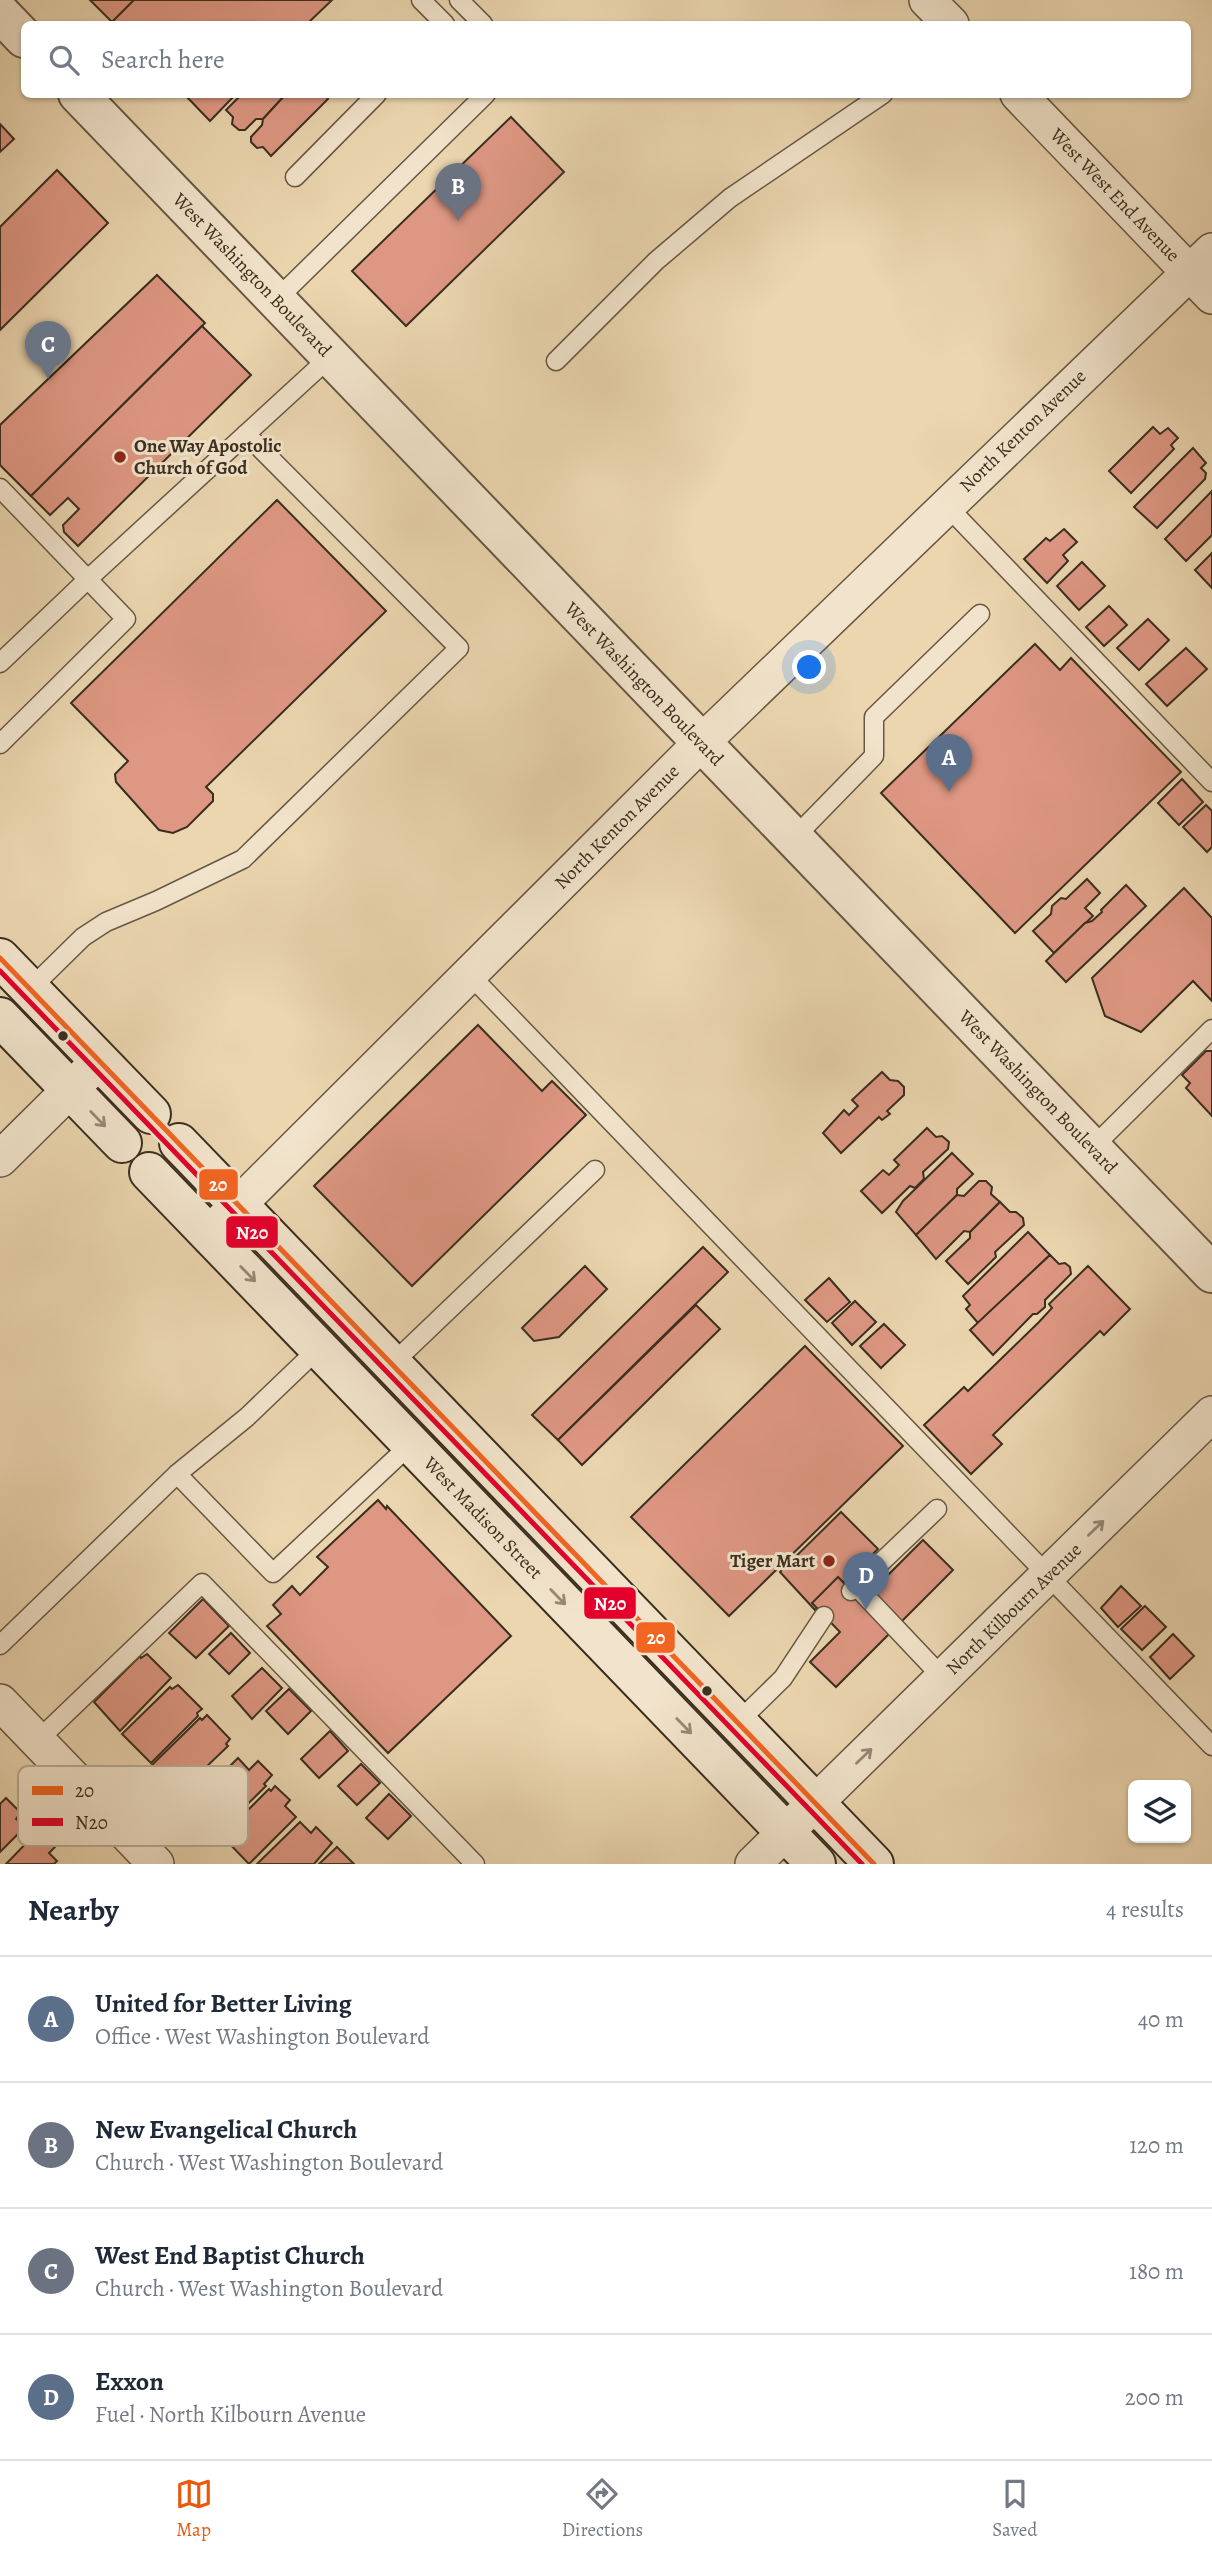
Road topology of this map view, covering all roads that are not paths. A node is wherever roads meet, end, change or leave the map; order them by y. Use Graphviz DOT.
graph roads {
  1 [pos="421,0"];
  2 [pos="459,0"];
  3 [pos="927,0"];
  4 [pos="0,13"];
  5 [pos="442,21"];
  6 [pos="480,21"];
  7 [pos="948,21"];
  8 [pos="21,35"];
  9 [pos="82,98"];
  10 [pos="373,98"];
  11 [pos="482,98"];
  12 [pos="877,98"];
  13 [pos="1022,98"];
  14 [pos="295,177"];
  15 [pos="1205,273"];
  16 [pos="276,300"];
  17 [pos="330,357"];
  18 [pos="556,361"];
  19 [pos="246,434"];
  20 [pos="0,488"];
  21 [pos="946,505"];
  22 [pos="88,579"];
  23 [pos="980,614"];
  24 [pos="0,663"];
  25 [pos="701,743"];
  26 [pos="0,744"];
  27 [pos="1212,782"];
  28 [pos="793,839"];
  29 [pos="0,958"];
  30 [pos="469,974"];
  31 [pos="30,989"];
  32 [pos="0,1017"];
  33 [pos="1212,1029"];
  34 [pos="99,1061"];
  35 [pos="70,1090"];
  36 [pos="151,1114"];
  37 [pos="121,1143"];
  38 [pos="179,1143"];
  39 [pos="1092,1148"];
  40 [pos="0,1159"];
  41 [pos="595,1170"];
  42 [pos="149,1172"];
  43 [pos="238,1205"];
  44 [pos="209,1234"];
  45 [pos="1212,1273"];
  46 [pos="319,1348"];
  47 [pos="392,1364"];
  48 [pos="1212,1414"];
  49 [pos="411,1444"];
  50 [pos="177,1474"];
  51 [pos="937,1509"];
  52 [pos="1048,1575"];
  53 [pos="824,1616"];
  54 [pos="0,1645"];
  55 [pos="943,1678"];
  56 [pos="0,1702"];
  57 [pos="737,1723"];
  58 [pos="37,1741"];
  59 [pos="1212,1746"];
  60 [pos="61,1766"];
  61 [pos="815,1803"];
  62 [pos="785,1833"];
  63 [pos="139,1846"];
  64 [pos="156,1864"];
  65 [pos="475,1864"];
  66 [pos="754,1864"];
  67 [pos="816,1864"];
  68 [pos="874,1864"];
  1 -- 5 [label="lane"];
  2 -- 6 [label="lane"];
  3 -- 7 [label="street"];
  4 -- 8 [label="main road"];
  9 -- 16 [label="main road, West Washington Boulevard"];
  10 -- 14 [label="lane"];
  11 -- 16 [label="lane"];
  12 -- 18 [label="lane"];
  13 -- 15 [label="street, West West End Avenue"];
  15 -- 21 [label="street, North Kenton Avenue"];
  16 -- 17 [label="main road, West Washington Boulevard"];
  17 -- 19 [label="lane"];
  17 -- 25 [label="main road, West Washington Boulevard"];
  19 -- 22 [label="lane"];
  19 -- 31 [label="lane"];
  20 -- 22 [label="lane"];
  21 -- 25 [label="street, North Kenton Avenue"];
  21 -- 27 [label="lane"];
  22 -- 24 [label="lane"];
  22 -- 26 [label="lane"];
  23 -- 28 [label="lane"];
  25 -- 28 [label="main road, West Washington Boulevard"];
  25 -- 30 [label="street, North Kenton Avenue"];
  28 -- 39 [label="main road, West Washington Boulevard"];
  29 -- 31 [label="main road"];
  30 -- 43 [label="street, North Kenton Avenue"];
  30 -- 52 [label="lane"];
  31 -- 34 [label="main road"];
  32 -- 35 [label="main road"];
  33 -- 39 [label="lane"];
  34 -- 35 [label="street"];
  34 -- 36 [label="main road"];
  35 -- 37 [label="main road, one-way"];
  35 -- 40 [label="street"];
  38 -- 43 [label="main road"];
  39 -- 45 [label="main road, West Washington Boulevard"];
  41 -- 47 [label="lane"];
  42 -- 44 [label="main road, West Madison Street"];
  43 -- 44 [label="street, North Kenton Avenue"];
  43 -- 47 [label="main road"];
  44 -- 46 [label="main road, West Madison Street, one-way"];
  46 -- 49 [label="main road, West Madison Street"];
  46 -- 50 [label="lane"];
  47 -- 57 [label="main road"];
  52 -- 48 [label="street, North Kilbourn Avenue, one-way"];
  49 -- 50 [label="lane"];
  49 -- 62 [label="main road, West Madison Street, one-way"];
  50 -- 54 [label="lane"];
  51 -- 55 [label="lane"];
  52 -- 55 [label="street, North Kilbourn Avenue"];
  52 -- 59 [label="lane"];
  53 -- 57 [label="lane"];
  61 -- 55 [label="street, North Kilbourn Avenue, one-way"];
  56 -- 58 [label="street"];
  57 -- 61 [label="main road"];
  58 -- 60 [label="street"];
  58 -- 65 [label="lane"];
  61 -- 62 [label="street, North Kilbourn Avenue"];
  61 -- 68 [label="main road"];
  62 -- 66 [label="street, North Kilbourn Avenue"];
  62 -- 67 [label="main road, West Madison Street"];
  63 -- 64 [label="street"];
}
